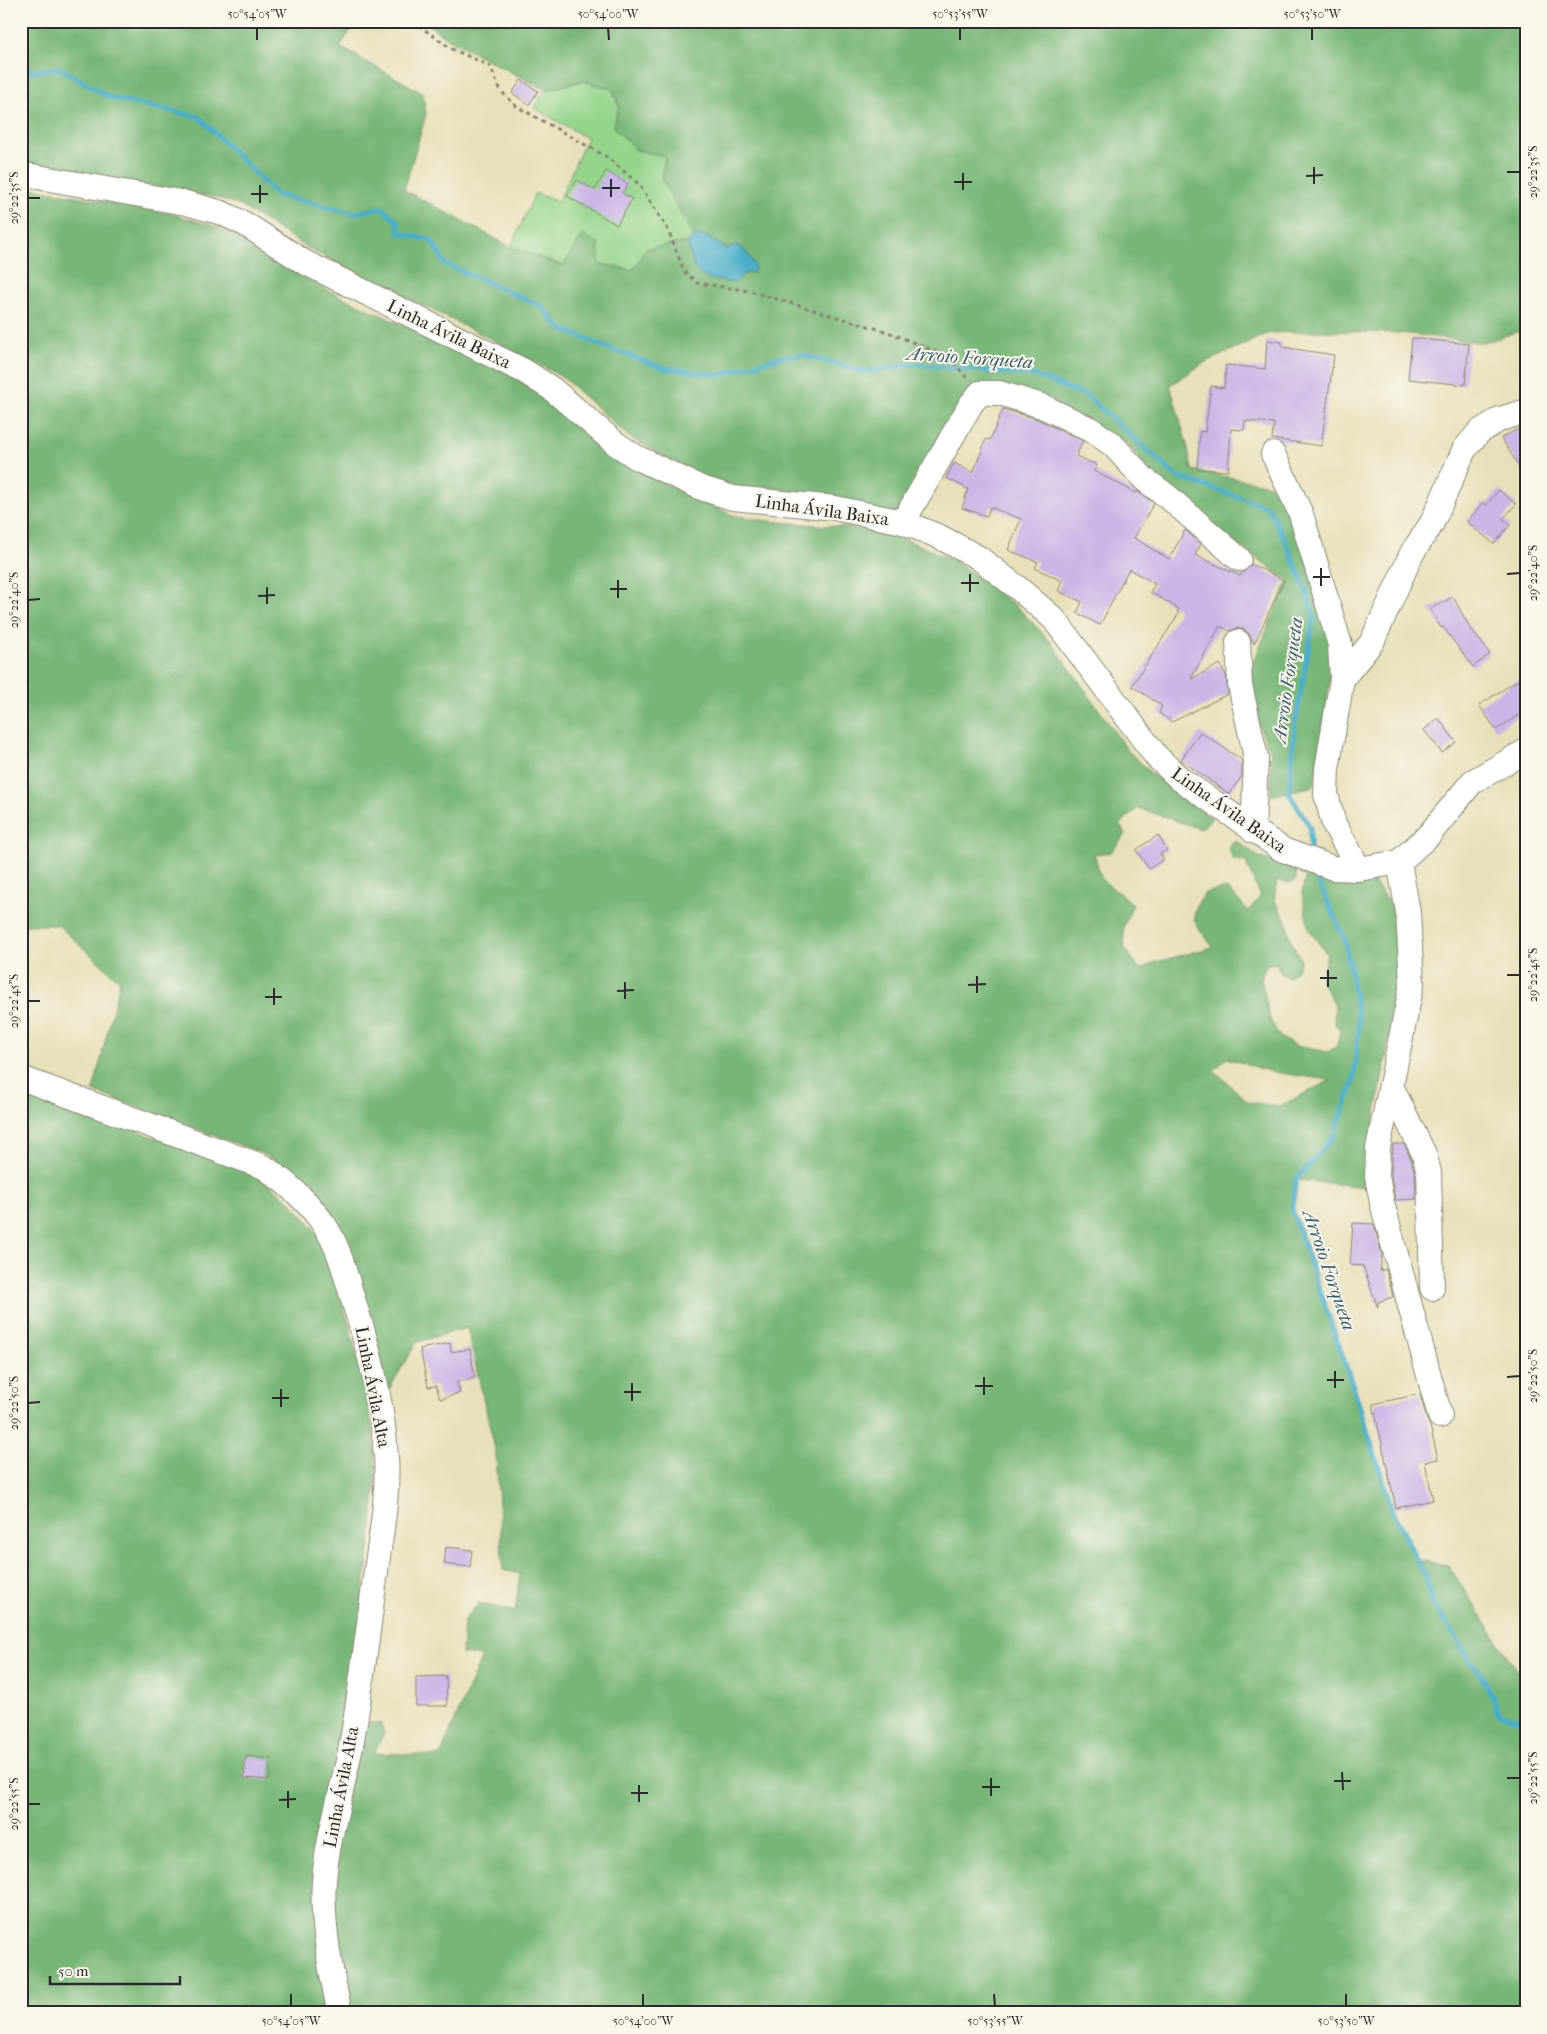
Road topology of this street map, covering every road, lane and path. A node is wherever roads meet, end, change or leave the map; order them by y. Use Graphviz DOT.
graph roads {
  1 [pos="412,21"];
  2 [pos="21,174"];
  3 [pos="968,379"];
  4 [pos="1524,412"];
  5 [pos="1273,454"];
  6 [pos="903,522"];
  7 [pos="1239,559"];
  8 [pos="1238,642"];
  9 [pos="1342,679"];
  10 [pos="1526,751"];
  11 [pos="1253,831"];
  12 [pos="1399,862"];
  13 [pos="1359,870"];
  14 [pos="21,1078"];
  15 [pos="1391,1086"];
  16 [pos="1432,1288"];
  17 [pos="1440,1416"];
  18 [pos="340,2013"];
  1 -- 3 [label="path"];
  2 -- 6 [label="street, Linha Ávila Baixa"];
  4 -- 9 [label="street"];
  5 -- 9 [label="street"];
  6 -- 7 [label="street"];
  6 -- 11 [label="street, Linha Ávila Baixa"];
  8 -- 11 [label="street"];
  9 -- 13 [label="street"];
  10 -- 12 [label="street"];
  11 -- 13 [label="street, Linha Ávila Baixa"];
  12 -- 13 [label="street, Linha Ávila Baixa"];
  12 -- 15 [label="street"];
  14 -- 18 [label="street, Linha Ávila Alta"];
  15 -- 16 [label="street"];
  15 -- 17 [label="street"];
}
